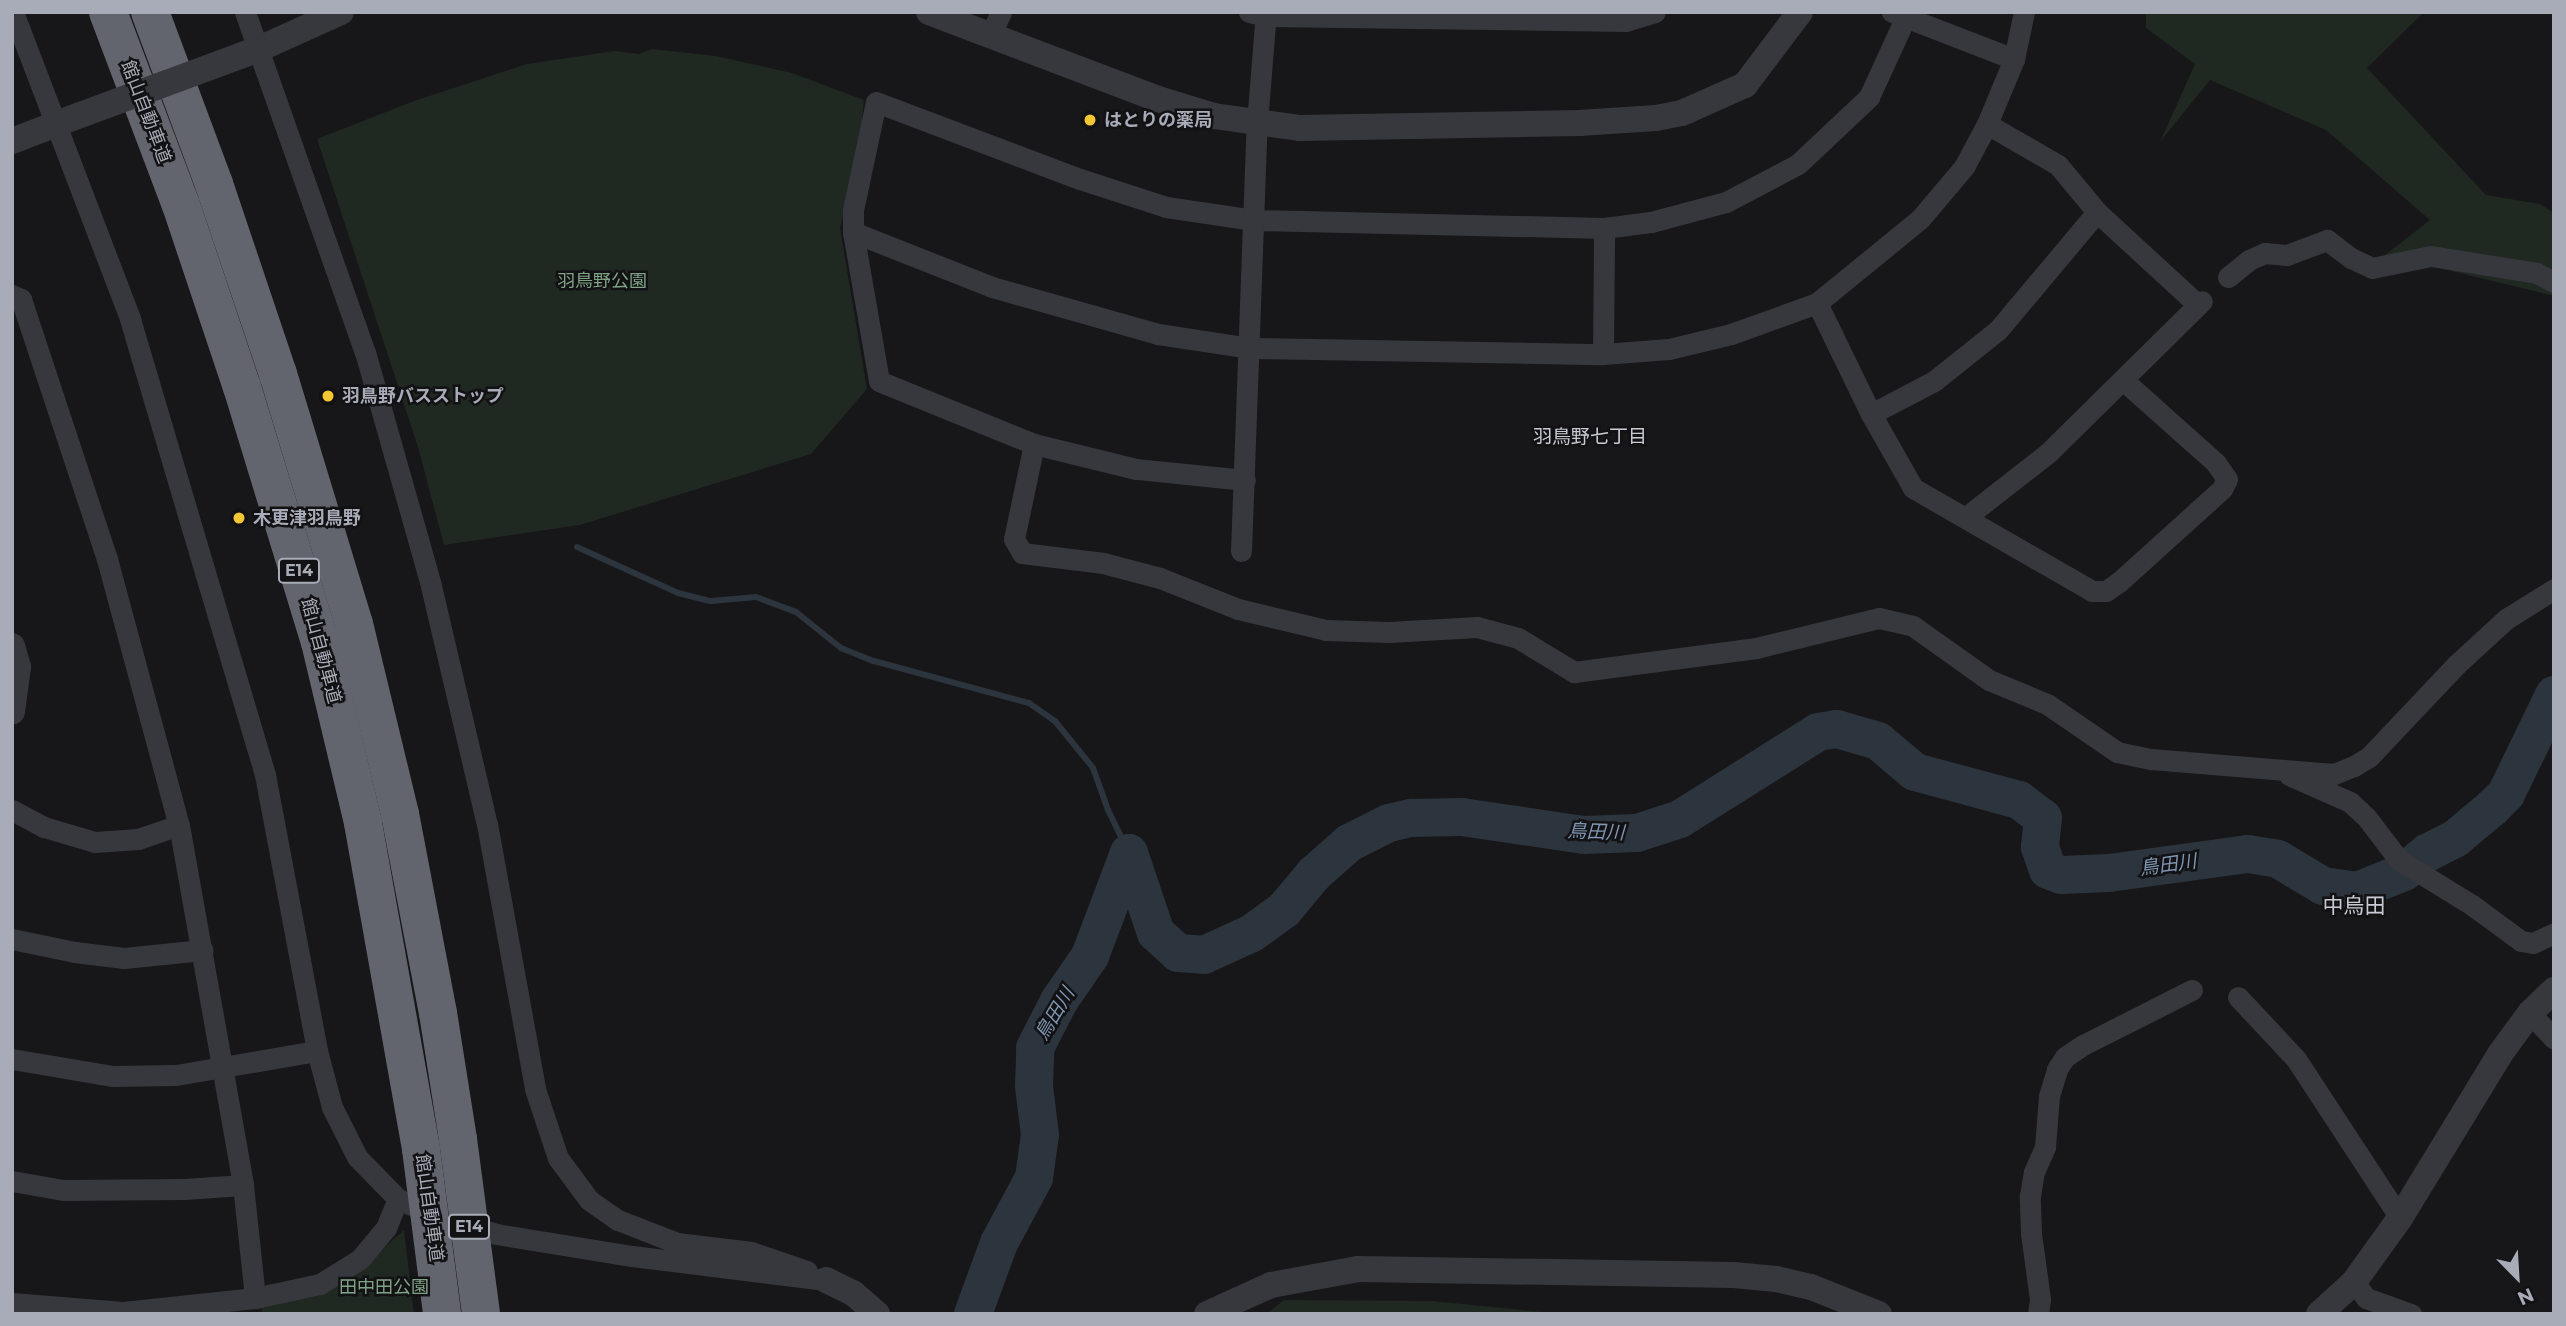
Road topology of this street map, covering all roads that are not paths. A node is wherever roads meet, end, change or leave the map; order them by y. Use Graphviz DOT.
graph roads {
  1 [pos="13,12"];
  2 [pos="108,12"];
  3 [pos="150,12"];
  4 [pos="245,12"];
  5 [pos="341,12"];
  6 [pos="929,12"];
  7 [pos="1655,12"];
  8 [pos="1800,12"];
  9 [pos="2024,12"];
  10 [pos="1260,14"];
  11 [pos="1902,14"];
  12 [pos="1386,15"];
  13 [pos="996,24"];
  14 [pos="259,49"];
  15 [pos="2014,59"];
  16 [pos="1257,123"];
  17 [pos="56,124"];
  18 [pos="1987,124"];
  19 [pos="12,141"];
  20 [pos="2097,212"];
  21 [pos="1255,220"];
  22 [pos="1604,228"];
  23 [pos="853,232"];
  24 [pos="2228,278"];
  25 [pos="2554,282"];
  26 [pos="12,295"];
  27 [pos="1817,303"];
  28 [pos="1251,348"];
  29 [pos="1603,354"];
  30 [pos="2124,381"];
  31 [pos="1871,414"];
  32 [pos="1034,444"];
  33 [pos="1245,480"];
  34 [pos="1966,517"];
  35 [pos="1241,551"];
  36 [pos="2554,589"];
  37 [pos="12,646"];
  38 [pos="12,712"];
  39 [pos="2271,767"];
  40 [pos="12,810"];
  41 [pos="179,825"];
  42 [pos="2554,933"];
  43 [pos="12,939"];
  44 [pos="203,950"];
  45 [pos="2192,990"];
  46 [pos="2554,990"];
  47 [pos="2238,997"];
  48 [pos="2530,1013"];
  49 [pos="2554,1039"];
  50 [pos="317,1051"];
  51 [pos="12,1059"];
  52 [pos="223,1068"];
  53 [pos="12,1181"];
  54 [pos="243,1185"];
  55 [pos="398,1199"];
  56 [pos="2400,1218"];
  57 [pos="826,1280"];
  58 [pos="2354,1282"];
  59 [pos="255,1298"];
  60 [pos="12,1303"];
  61 [pos="442,1314"];
  62 [pos="481,1314"];
  63 [pos="877,1314"];
  64 [pos="1207,1314"];
  65 [pos="1879,1314"];
  66 [pos="2038,1314"];
  67 [pos="2319,1314"];
  68 [pos="2411,1314"];
  1 -- 17 [label="street"];
  2 -- 61 [label="highway, 館山自動車道 / E14, bridge"];
  3 -- 62 [label="highway, 館山自動車道 / E14, bridge"];
  4 -- 14 [label="street"];
  5 -- 14 [label="street"];
  6 -- 13 [label="street"];
  7 -- 12 [label="street"];
  8 -- 16 [label="street"];
  9 -- 15 [label="street"];
  10 -- 12 [label="street"];
  10 -- 16 [label="street"];
  11 -- 15 [label="street"];
  11 -- 22 [label="street"];
  13 -- 16 [label="street"];
  14 -- 17 [label="street, bridge"];
  14 -- 57 [label="street"];
  15 -- 18 [label="street"];
  16 -- 21 [label="street"];
  17 -- 19 [label="street"];
  17 -- 50 [label="street"];
  18 -- 20 [label="street"];
  18 -- 27 [label="street"];
  20 -- 30 [label="street"];
  20 -- 31 [label="street"];
  21 -- 22 [label="street"];
  21 -- 23 [label="street"];
  21 -- 28 [label="street"];
  22 -- 29 [label="street"];
  23 -- 28 [label="street"];
  23 -- 32 [label="street"];
  24 -- 25 [label="street"];
  26 -- 41 [label="street"];
  27 -- 29 [label="street"];
  27 -- 31 [label="street"];
  28 -- 29 [label="street"];
  28 -- 33 [label="street"];
  30 -- 34 [label="street"];
  30 -- 34 [label="street"];
  31 -- 34 [label="street"];
  32 -- 33 [label="street"];
  32 -- 39 [label="street"];
  33 -- 35 [label="street"];
  36 -- 39 [label="street"];
  37 -- 38 [label="street"];
  39 -- 42 [label="street"];
  40 -- 41 [label="street"];
  41 -- 44 [label="street"];
  43 -- 44 [label="street"];
  44 -- 52 [label="street"];
  45 -- 66 [label="street"];
  46 -- 48 [label="street"];
  47 -- 56 [label="street"];
  48 -- 49 [label="street"];
  48 -- 56 [label="street"];
  50 -- 52 [label="street"];
  50 -- 55 [label="street"];
  51 -- 52 [label="street"];
  52 -- 54 [label="street"];
  53 -- 54 [label="street"];
  54 -- 59 [label="street"];
  55 -- 57 [label="street"];
  55 -- 59 [label="street"];
  56 -- 58 [label="street"];
  57 -- 63 [label="street"];
  58 -- 67 [label="street"];
  58 -- 68 [label="street"];
  59 -- 60 [label="street"];
  64 -- 65 [label="street"];
}
